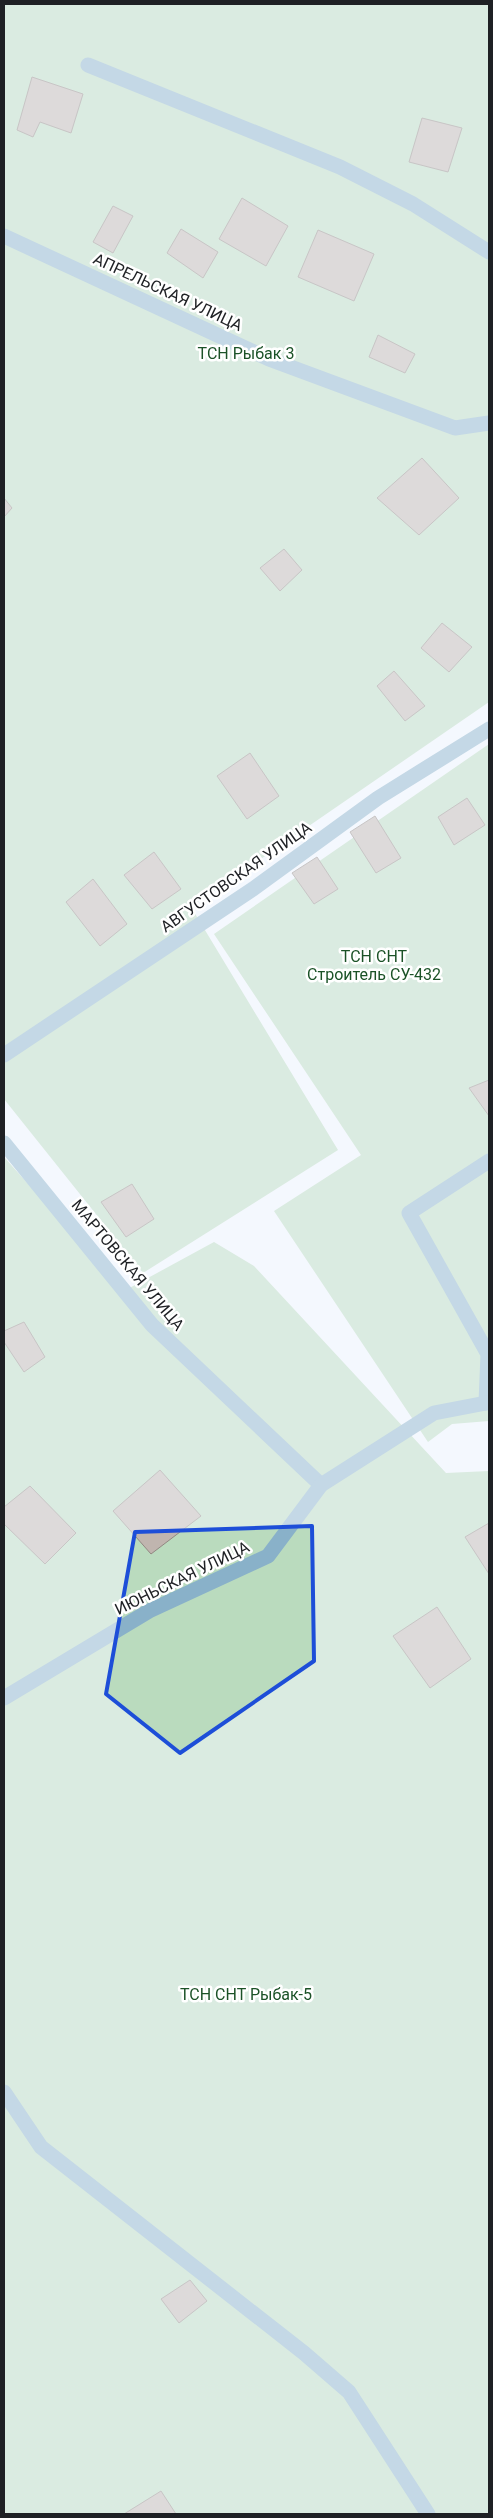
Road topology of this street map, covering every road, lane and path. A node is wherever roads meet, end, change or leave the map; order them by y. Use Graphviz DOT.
graph roads {
  1 [pos="88,65"];
  2 [pos="4,236"];
  3 [pos="489,252"];
  4 [pos="489,423"];
  5 [pos="489,729"];
  6 [pos="4,1055"];
  7 [pos="4,1142"];
  8 [pos="489,1161"];
  9 [pos="488,1405"];
  10 [pos="321,1484"];
  11 [pos="4,1698"];
  12 [pos="4,2092"];
  13 [pos="428,2514"];
  1 -- 3 [label="lane"];
  2 -- 4 [label="lane, АПРЕЛЬСКАЯ УЛИЦА"];
  5 -- 6 [label="lane, АВГУСТОВСКАЯ УЛИЦА"];
  7 -- 10 [label="lane, МАРТОВСКАЯ УЛИЦА"];
  8 -- 9 [label="lane"];
  9 -- 10 [label="lane, ИЮНЬСКАЯ УЛИЦА"];
  10 -- 11 [label="lane, ИЮНЬСКАЯ УЛИЦА"];
  12 -- 13 [label="lane"];
}
